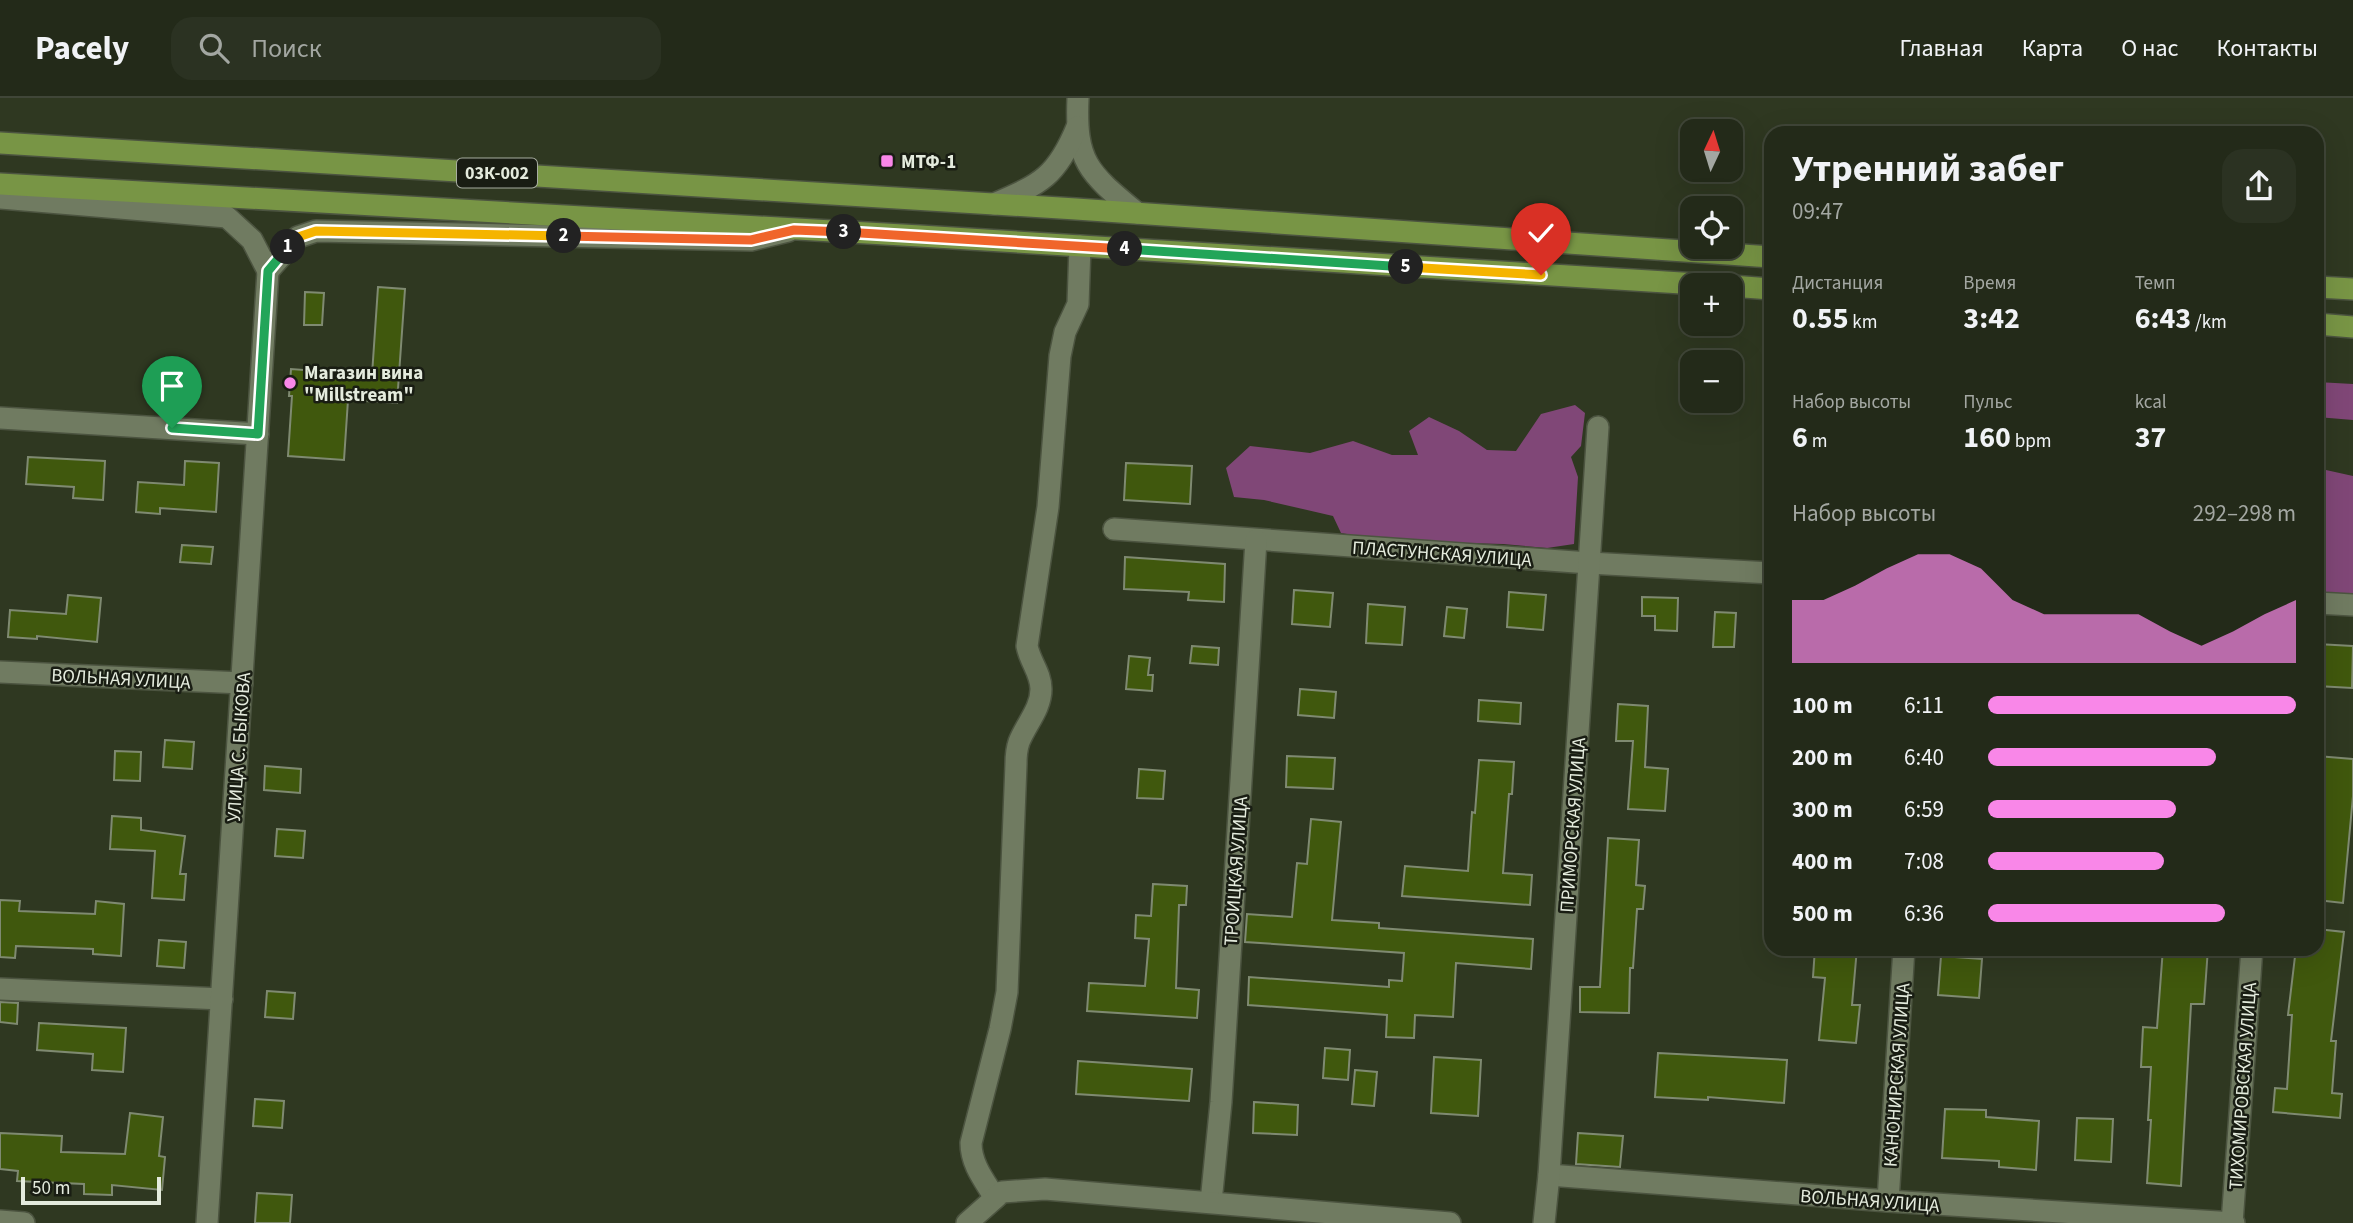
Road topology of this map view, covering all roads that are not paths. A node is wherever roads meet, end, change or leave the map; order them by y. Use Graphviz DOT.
graph roads {
  1 [pos="1078,98"];
  2 [pos="1077,127"];
  3 [pos="0,143"];
  4 [pos="0,184"];
  5 [pos="0,198"];
  6 [pos="994,204"];
  7 [pos="1137,213"];
  8 [pos="794,230"];
  9 [pos="1080,246"];
  10 [pos="1764,257"];
  11 [pos="268,271"];
  12 [pos="1680,283"];
  13 [pos="1743,287"];
  14 [pos="1764,288"];
  15 [pos="2324,288"];
  16 [pos="2353,289"];
  17 [pos="2324,325"];
  18 [pos="2353,327"];
  19 [pos="0,418"];
  20 [pos="1598,427"];
  21 [pos="258,434"];
  22 [pos="1114,529"];
  23 [pos="1256,540"];
  24 [pos="1589,563"];
  25 [pos="1764,573"];
  26 [pos="2324,603"];
  27 [pos="2353,605"];
  28 [pos="0,672"];
  29 [pos="242,683"];
  30 [pos="1903,956"];
  31 [pos="2251,956"];
  32 [pos="0,989"];
  33 [pos="222,999"];
  34 [pos="1549,1175"];
  35 [pos="995,1198"];
  36 [pos="1888,1201"];
  37 [pos="1211,1202"];
  38 [pos="0,1221"];
  39 [pos="24,1223"];
  40 [pos="207,1223"];
  41 [pos="967,1223"];
  42 [pos="1450,1223"];
  43 [pos="1544,1223"];
  44 [pos="2233,1223"];
  1 -- 2 [label="street"];
  2 -- 6 [label="street"];
  2 -- 7 [label="street"];
  3 -- 6 [label="main road, 03К-002"];
  4 -- 8 [label="main road, 03К-002"];
  5 -- 11 [label="street"];
  6 -- 7 [label="main road, 03К-002"];
  7 -- 10 [label="main road, 03К-002"];
  8 -- 9 [label="main road, 03К-002"];
  8 -- 11 [label="street"];
  9 -- 12 [label="main road, 03К-002"];
  9 -- 35 [label="street"];
  11 -- 21 [label="street, УЛИЦА С. БЫКОВА"];
  13 -- 14 [label="main road"];
  15 -- 16 [label="main road"];
  17 -- 18 [label="main road"];
  19 -- 21 [label="street"];
  20 -- 24 [label="street, ПРИМОРСКАЯ УЛИЦА"];
  21 -- 29 [label="street, УЛИЦА С. БЫКОВА"];
  22 -- 23 [label="street, ПЛАСТУНСКАЯ УЛИЦА"];
  23 -- 24 [label="street, ПЛАСТУНСКАЯ УЛИЦА"];
  23 -- 37 [label="street, ТРОИЦКАЯ УЛИЦА"];
  24 -- 25 [label="street, ПЛАСТУНСКАЯ УЛИЦА"];
  24 -- 34 [label="street, ПРИМОРСКАЯ УЛИЦА"];
  26 -- 27 [label="street"];
  28 -- 29 [label="street, ВОЛЬНАЯ УЛИЦА"];
  29 -- 33 [label="street, УЛИЦА С. БЫКОВА"];
  30 -- 36 [label="street, КАНОНИРСКАЯ УЛИЦА"];
  31 -- 44 [label="street, ТИХОМИРОВСКАЯ УЛИЦА"];
  32 -- 33 [label="street"];
  33 -- 40 [label="street, УЛИЦА С. БЫКОВА"];
  34 -- 36 [label="street, ВОЛЬНАЯ УЛИЦА"];
  34 -- 43 [label="street, ПРИМОРСКАЯ УЛИЦА"];
  35 -- 37 [label="street"];
  35 -- 41 [label="street"];
  36 -- 44 [label="street, ВОЛЬНАЯ УЛИЦА"];
  37 -- 42 [label="street"];
  38 -- 39 [label="street"];
}
